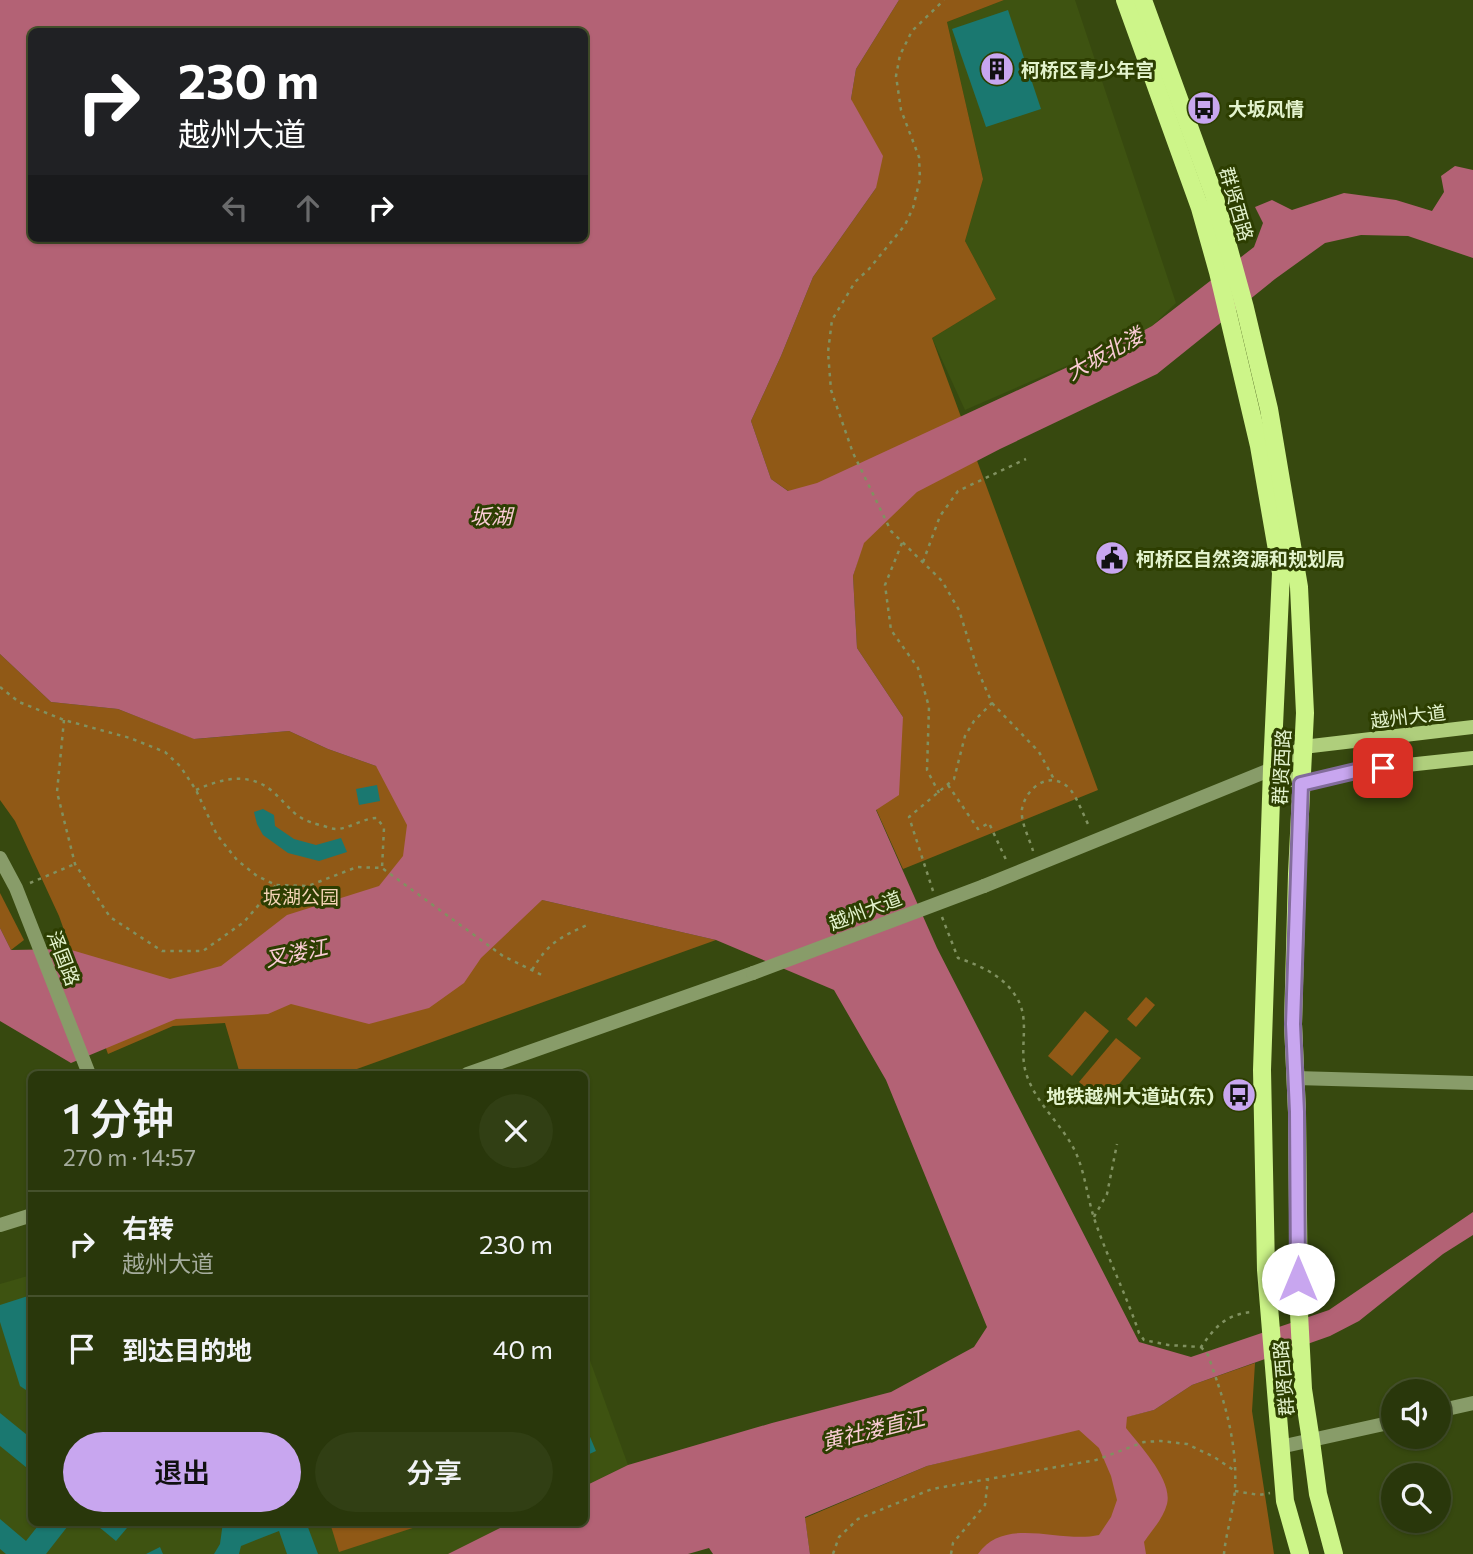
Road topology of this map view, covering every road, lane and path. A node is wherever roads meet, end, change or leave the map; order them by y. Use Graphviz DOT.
graph roads {
  1 [pos="944,0"];
  2 [pos="1125,0"];
  3 [pos="1143,0"];
  4 [pos="1224,266"];
  5 [pos="1026,459"];
  6 [pos="902,543"];
  7 [pos="923,562"];
  8 [pos="0,687"];
  9 [pos="992,703"];
  10 [pos="64,720"];
  11 [pos="1473,727"];
  12 [pos="1303,747"];
  13 [pos="1473,758"];
  14 [pos="1272,769"];
  15 [pos="1055,780"];
  16 [pos="1301,784"];
  17 [pos="948,785"];
  18 [pos="196,790"];
  19 [pos="939,794"];
  20 [pos="1096,840"];
  21 [pos="0,858"];
  22 [pos="75,864"];
  23 [pos="1037,864"];
  24 [pos="382,868"];
  25 [pos="1013,874"];
  26 [pos="276,885"];
  27 [pos="16,888"];
  28 [pos="934,894"];
  29 [pos="939,907"];
  30 [pos="589,924"];
  31 [pos="532,970"];
  32 [pos="544,976"];
  33 [pos="87,1071"];
  34 [pos="475,1071"];
  35 [pos="1296,1078"];
  36 [pos="1473,1083"];
  37 [pos="1117,1144"];
  38 [pos="28,1216"];
  39 [pos="1094,1217"];
  40 [pos="0,1225"];
  41 [pos="1270,1319"];
  42 [pos="1201,1347"];
  43 [pos="1473,1403"];
  44 [pos="1451,1408"];
  45 [pos="1381,1425"];
  46 [pos="1311,1441"];
  47 [pos="1280,1447"];
  48 [pos="1235,1471"];
  49 [pos="988,1479"];
  50 [pos="1235,1491"];
  51 [pos="1284,1491"];
  52 [pos="832,1554"];
  53 [pos="951,1554"];
  54 [pos="1224,1554"];
  55 [pos="1300,1554"];
  56 [pos="1334,1554"];
  1 -- 6 [label="path"];
  2 -- 4 [label="main road, 群贤西路"];
  3 -- 4 [label="main road, 群贤西路"];
  4 -- 12 [label="main road, 群贤西路"];
  4 -- 14 [label="main road, 群贤西路"];
  5 -- 7 [label="path"];
  6 -- 7 [label="path"];
  6 -- 19 [label="path"];
  7 -- 9 [label="path"];
  8 -- 10 [label="path"];
  9 -- 15 [label="path"];
  9 -- 17 [label="path"];
  10 -- 18 [label="path"];
  10 -- 22 [label="path"];
  11 -- 12 [label="main road, 越州大道"];
  12 -- 14 [label="main road, 越州大道"];
  12 -- 16 [label="main road, 群贤西路"];
  13 -- 16 [label="main road"];
  14 -- 16 [label="main road"];
  14 -- 20 [label="street, 越州大道"];
  14 -- 41 [label="main road, 群贤西路"];
  15 -- 20 [label="path"];
  15 -- 23 [label="path"];
  16 -- 35 [label="main road, 群贤西路"];
  17 -- 19 [label="path"];
  17 -- 25 [label="path"];
  18 -- 24 [label="path"];
  18 -- 26 [label="path"];
  19 -- 28 [label="path"];
  20 -- 23 [label="street, 越州大道"];
  21 -- 27 [label="street, 泽国路"];
  22 -- 26 [label="path"];
  22 -- 27 [label="path"];
  23 -- 25 [label="street, 越州大道"];
  24 -- 26 [label="path"];
  24 -- 31 [label="path"];
  25 -- 34 [label="street, 越州大道, bridge"];
  27 -- 33 [label="street, 泽国路"];
  29 -- 39 [label="path"];
  30 -- 31 [label="path"];
  31 -- 32 [label="path"];
  35 -- 36 [label="street"];
  35 -- 46 [label="main road, 群贤西路"];
  37 -- 39 [label="path"];
  38 -- 40 [label="street"];
  39 -- 42 [label="path"];
  41 -- 42 [label="path"];
  41 -- 47 [label="main road, 群贤西路"];
  42 -- 48 [label="path, bridge"];
  43 -- 44 [label="street"];
  45 -- 46 [label="street"];
  46 -- 47 [label="street"];
  46 -- 56 [label="main road, 群贤西路"];
  47 -- 51 [label="main road, 群贤西路"];
  48 -- 49 [label="path"];
  48 -- 50 [label="path"];
  49 -- 52 [label="path"];
  49 -- 53 [label="path"];
  50 -- 51 [label="path"];
  50 -- 54 [label="path"];
  51 -- 55 [label="main road, 群贤西路"];
}
